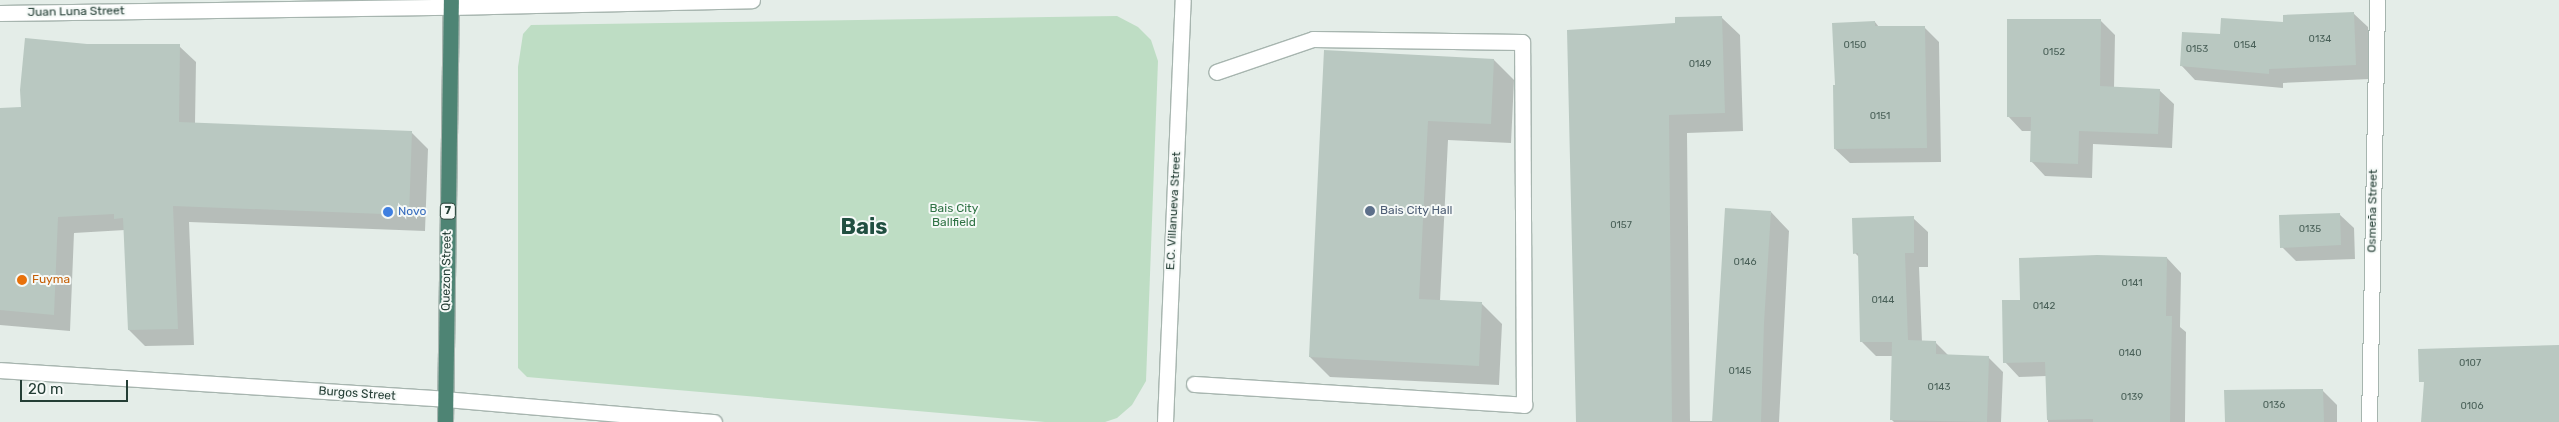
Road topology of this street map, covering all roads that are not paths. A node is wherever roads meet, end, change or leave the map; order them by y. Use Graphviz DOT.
graph roads {
  1 [pos="752,0"];
  2 [pos="1183,0"];
  3 [pos="2377,0"];
  4 [pos="451,4"];
  5 [pos="0,13"];
  6 [pos="1216,72"];
  7 [pos="0,370"];
  8 [pos="1194,384"];
  9 [pos="445,400"];
  10 [pos="445,422"];
  11 [pos="714,422"];
  12 [pos="1164,422"];
  13 [pos="2369,422"];
  1 -- 4 [label="street, Juan Luna Street"];
  2 -- 12 [label="street, E.C. Villanueva Street"];
  3 -- 13 [label="street, Osmeña Street"];
  4 -- 5 [label="street, Juan Luna Street"];
  4 -- 9 [label="highway, Quezon Street / 7"];
  6 -- 8 [label="street"];
  7 -- 9 [label="street, Burgos Street"];
  9 -- 10 [label="highway, Quezon Street / 7"];
  9 -- 11 [label="street, Burgos Street"];
}
